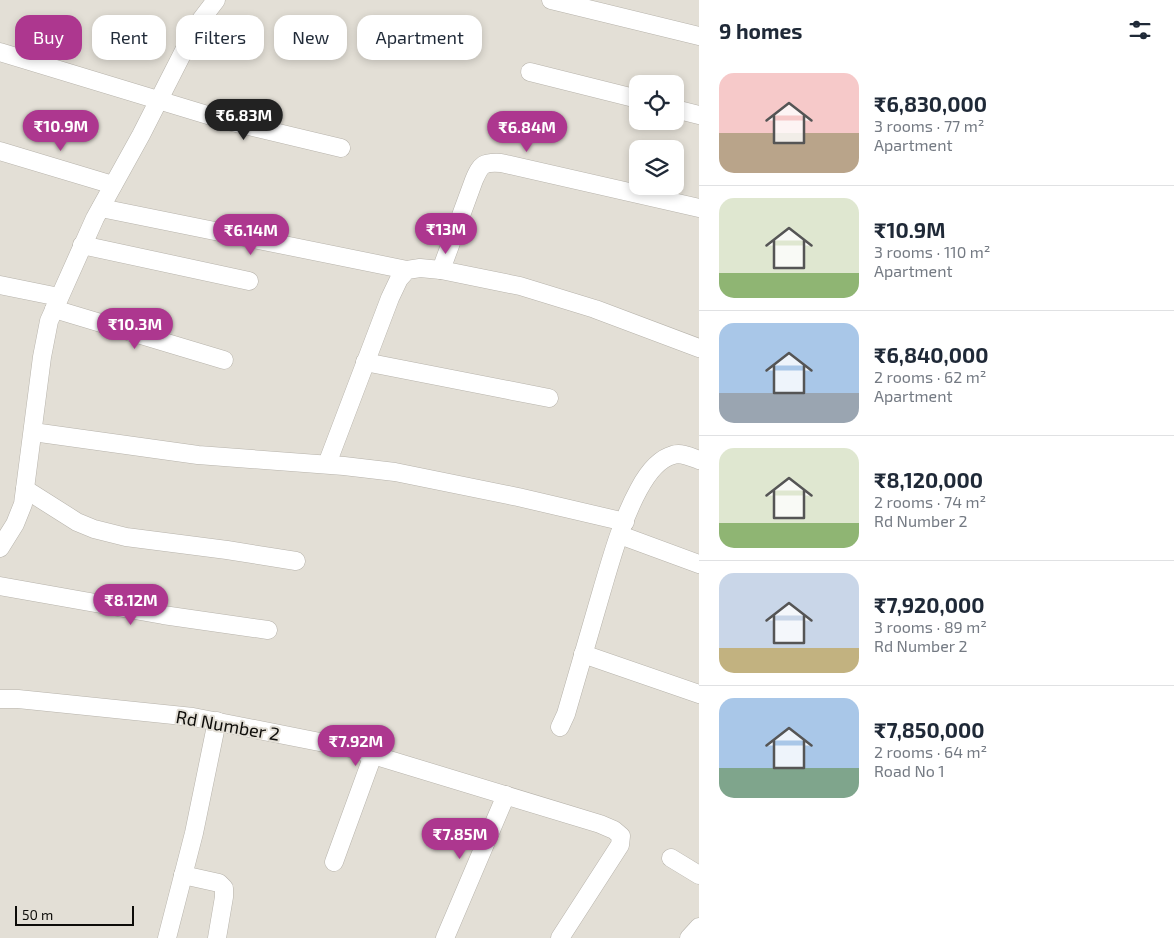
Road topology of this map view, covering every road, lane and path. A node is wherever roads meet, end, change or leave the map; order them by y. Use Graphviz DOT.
graph roads {
  1 [pos="216,0"];
  2 [pos="551,0"];
  3 [pos="699,36"];
  4 [pos="0,52"];
  5 [pos="530,72"];
  6 [pos="629,97"];
  7 [pos="158,100"];
  8 [pos="684,110"];
  9 [pos="699,114"];
  10 [pos="340,148"];
  11 [pos="0,151"];
  12 [pos="113,185"];
  13 [pos="101,208"];
  14 [pos="699,208"];
  15 [pos="82,245"];
  16 [pos="407,270"];
  17 [pos="441,270"];
  18 [pos="249,280"];
  19 [pos="0,286"];
  20 [pos="56,303"];
  21 [pos="699,348"];
  22 [pos="224,360"];
  23 [pos="365,362"];
  24 [pos="549,398"];
  25 [pos="33,432"];
  26 [pos="699,460"];
  27 [pos="327,464"];
  28 [pos="25,489"];
  29 [pos="622,528"];
  30 [pos="3,538"];
  31 [pos="296,561"];
  32 [pos="699,564"];
  33 [pos="0,586"];
  34 [pos="268,630"];
  35 [pos="583,654"];
  36 [pos="699,694"];
  37 [pos="0,699"];
  38 [pos="217,721"];
  39 [pos="560,727"];
  40 [pos="373,755"];
  41 [pos="506,795"];
  42 [pos="672,858"];
  43 [pos="334,862"];
  44 [pos="699,875"];
  45 [pos="183,876"];
  46 [pos="699,927"];
  47 [pos="167,938"];
  48 [pos="217,938"];
  49 [pos="445,938"];
  50 [pos="560,938"];
  51 [pos="689,938"];
  1 -- 7 [label="street"];
  2 -- 3 [label="street"];
  4 -- 7 [label="street"];
  5 -- 6 [label="street"];
  7 -- 10 [label="street"];
  7 -- 12 [label="street"];
  8 -- 9 [label="street"];
  11 -- 12 [label="street"];
  12 -- 13 [label="street"];
  13 -- 15 [label="street"];
  13 -- 16 [label="street"];
  14 -- 17 [label="street"];
  15 -- 18 [label="street"];
  15 -- 20 [label="street"];
  16 -- 17 [label="street"];
  16 -- 23 [label="street"];
  17 -- 21 [label="street"];
  19 -- 20 [label="street"];
  20 -- 22 [label="street"];
  20 -- 25 [label="street"];
  23 -- 24 [label="street"];
  23 -- 27 [label="street"];
  25 -- 27 [label="street"];
  25 -- 28 [label="street"];
  26 -- 29 [label="street"];
  27 -- 29 [label="street"];
  28 -- 30 [label="street"];
  28 -- 31 [label="street"];
  29 -- 32 [label="street"];
  29 -- 35 [label="street"];
  33 -- 34 [label="street"];
  35 -- 36 [label="street"];
  35 -- 39 [label="street"];
  37 -- 38 [label="street, Rd Number 2"];
  38 -- 40 [label="street, Rd Number 2"];
  38 -- 45 [label="street"];
  40 -- 41 [label="street, Rd Number 2"];
  40 -- 43 [label="street"];
  41 -- 49 [label="street"];
  41 -- 50 [label="street, Rd Number 2"];
  42 -- 44 [label="street"];
  45 -- 47 [label="street"];
  45 -- 48 [label="street"];
  46 -- 51 [label="street"];
}
